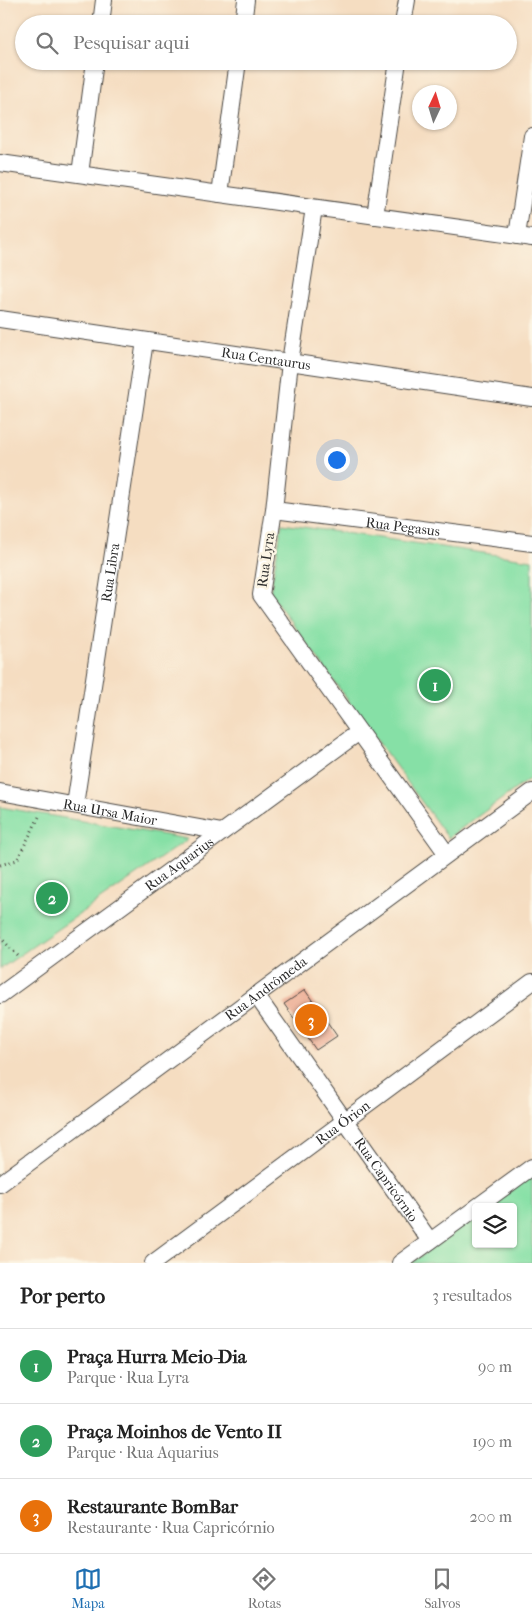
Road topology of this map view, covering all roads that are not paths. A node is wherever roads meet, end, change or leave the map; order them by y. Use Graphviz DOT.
graph roads {
  1 [pos="104,0"];
  2 [pos="246,0"];
  3 [pos="407,0"];
  4 [pos="102,15"];
  5 [pos="244,15"];
  6 [pos="404,15"];
  7 [pos="95,70"];
  8 [pos="237,70"];
  9 [pos="397,70"];
  10 [pos="532,136"];
  11 [pos="0,163"];
  12 [pos="80,174"];
  13 [pos="220,194"];
  14 [pos="314,208"];
  15 [pos="375,216"];
  16 [pos="525,237"];
  17 [pos="0,322"];
  18 [pos="146,341"];
  19 [pos="290,362"];
  20 [pos="532,398"];
  21 [pos="274,510"];
  22 [pos="532,543"];
  23 [pos="359,732"];
  24 [pos="0,792"];
  25 [pos="532,792"];
  26 [pos="75,805"];
  27 [pos="222,832"];
  28 [pos="447,854"];
  29 [pos="532,982"];
  30 [pos="0,995"];
  31 [pos="256,995"];
  32 [pos="344,1121"];
  33 [pos="532,1166"];
  34 [pos="0,1184"];
  35 [pos="481,1203"];
  36 [pos="472,1210"];
  37 [pos="430,1241"];
  38 [pos="153,1263"];
  39 [pos="400,1263"];
  1 -- 4 [label="street"];
  2 -- 5 [label="street"];
  3 -- 6 [label="street"];
  7 -- 12 [label="street"];
  8 -- 13 [label="street"];
  9 -- 15 [label="street"];
  10 -- 16 [label="street"];
  11 -- 12 [label="street"];
  12 -- 13 [label="street"];
  13 -- 14 [label="street"];
  14 -- 15 [label="street"];
  14 -- 19 [label="street, Rua Lyra"];
  15 -- 16 [label="street"];
  17 -- 18 [label="street, Rua Centaurus"];
  18 -- 19 [label="street, Rua Centaurus"];
  18 -- 26 [label="street, Rua Libra"];
  19 -- 20 [label="street, Rua Centaurus"];
  19 -- 21 [label="street, Rua Lyra"];
  21 -- 22 [label="street, Rua Pegasus"];
  21 -- 23 [label="street, Rua Lyra"];
  23 -- 27 [label="street, Rua Aquarius"];
  23 -- 28 [label="street, Rua Lyra"];
  24 -- 26 [label="street, Rua Ursa Maior"];
  25 -- 28 [label="street, Rua Andrômeda"];
  26 -- 27 [label="street, Rua Ursa Maior"];
  27 -- 30 [label="street, Rua Aquarius"];
  28 -- 31 [label="street, Rua Andrômeda"];
  29 -- 32 [label="street, Rua Órion"];
  31 -- 32 [label="street, Rua Capricórnio"];
  31 -- 34 [label="street, Rua Andrômeda"];
  32 -- 37 [label="street, Rua Capricórnio"];
  32 -- 38 [label="street, Rua Órion"];
  33 -- 35 [label="street"];
  36 -- 37 [label="street"];
  37 -- 39 [label="street"];
}
